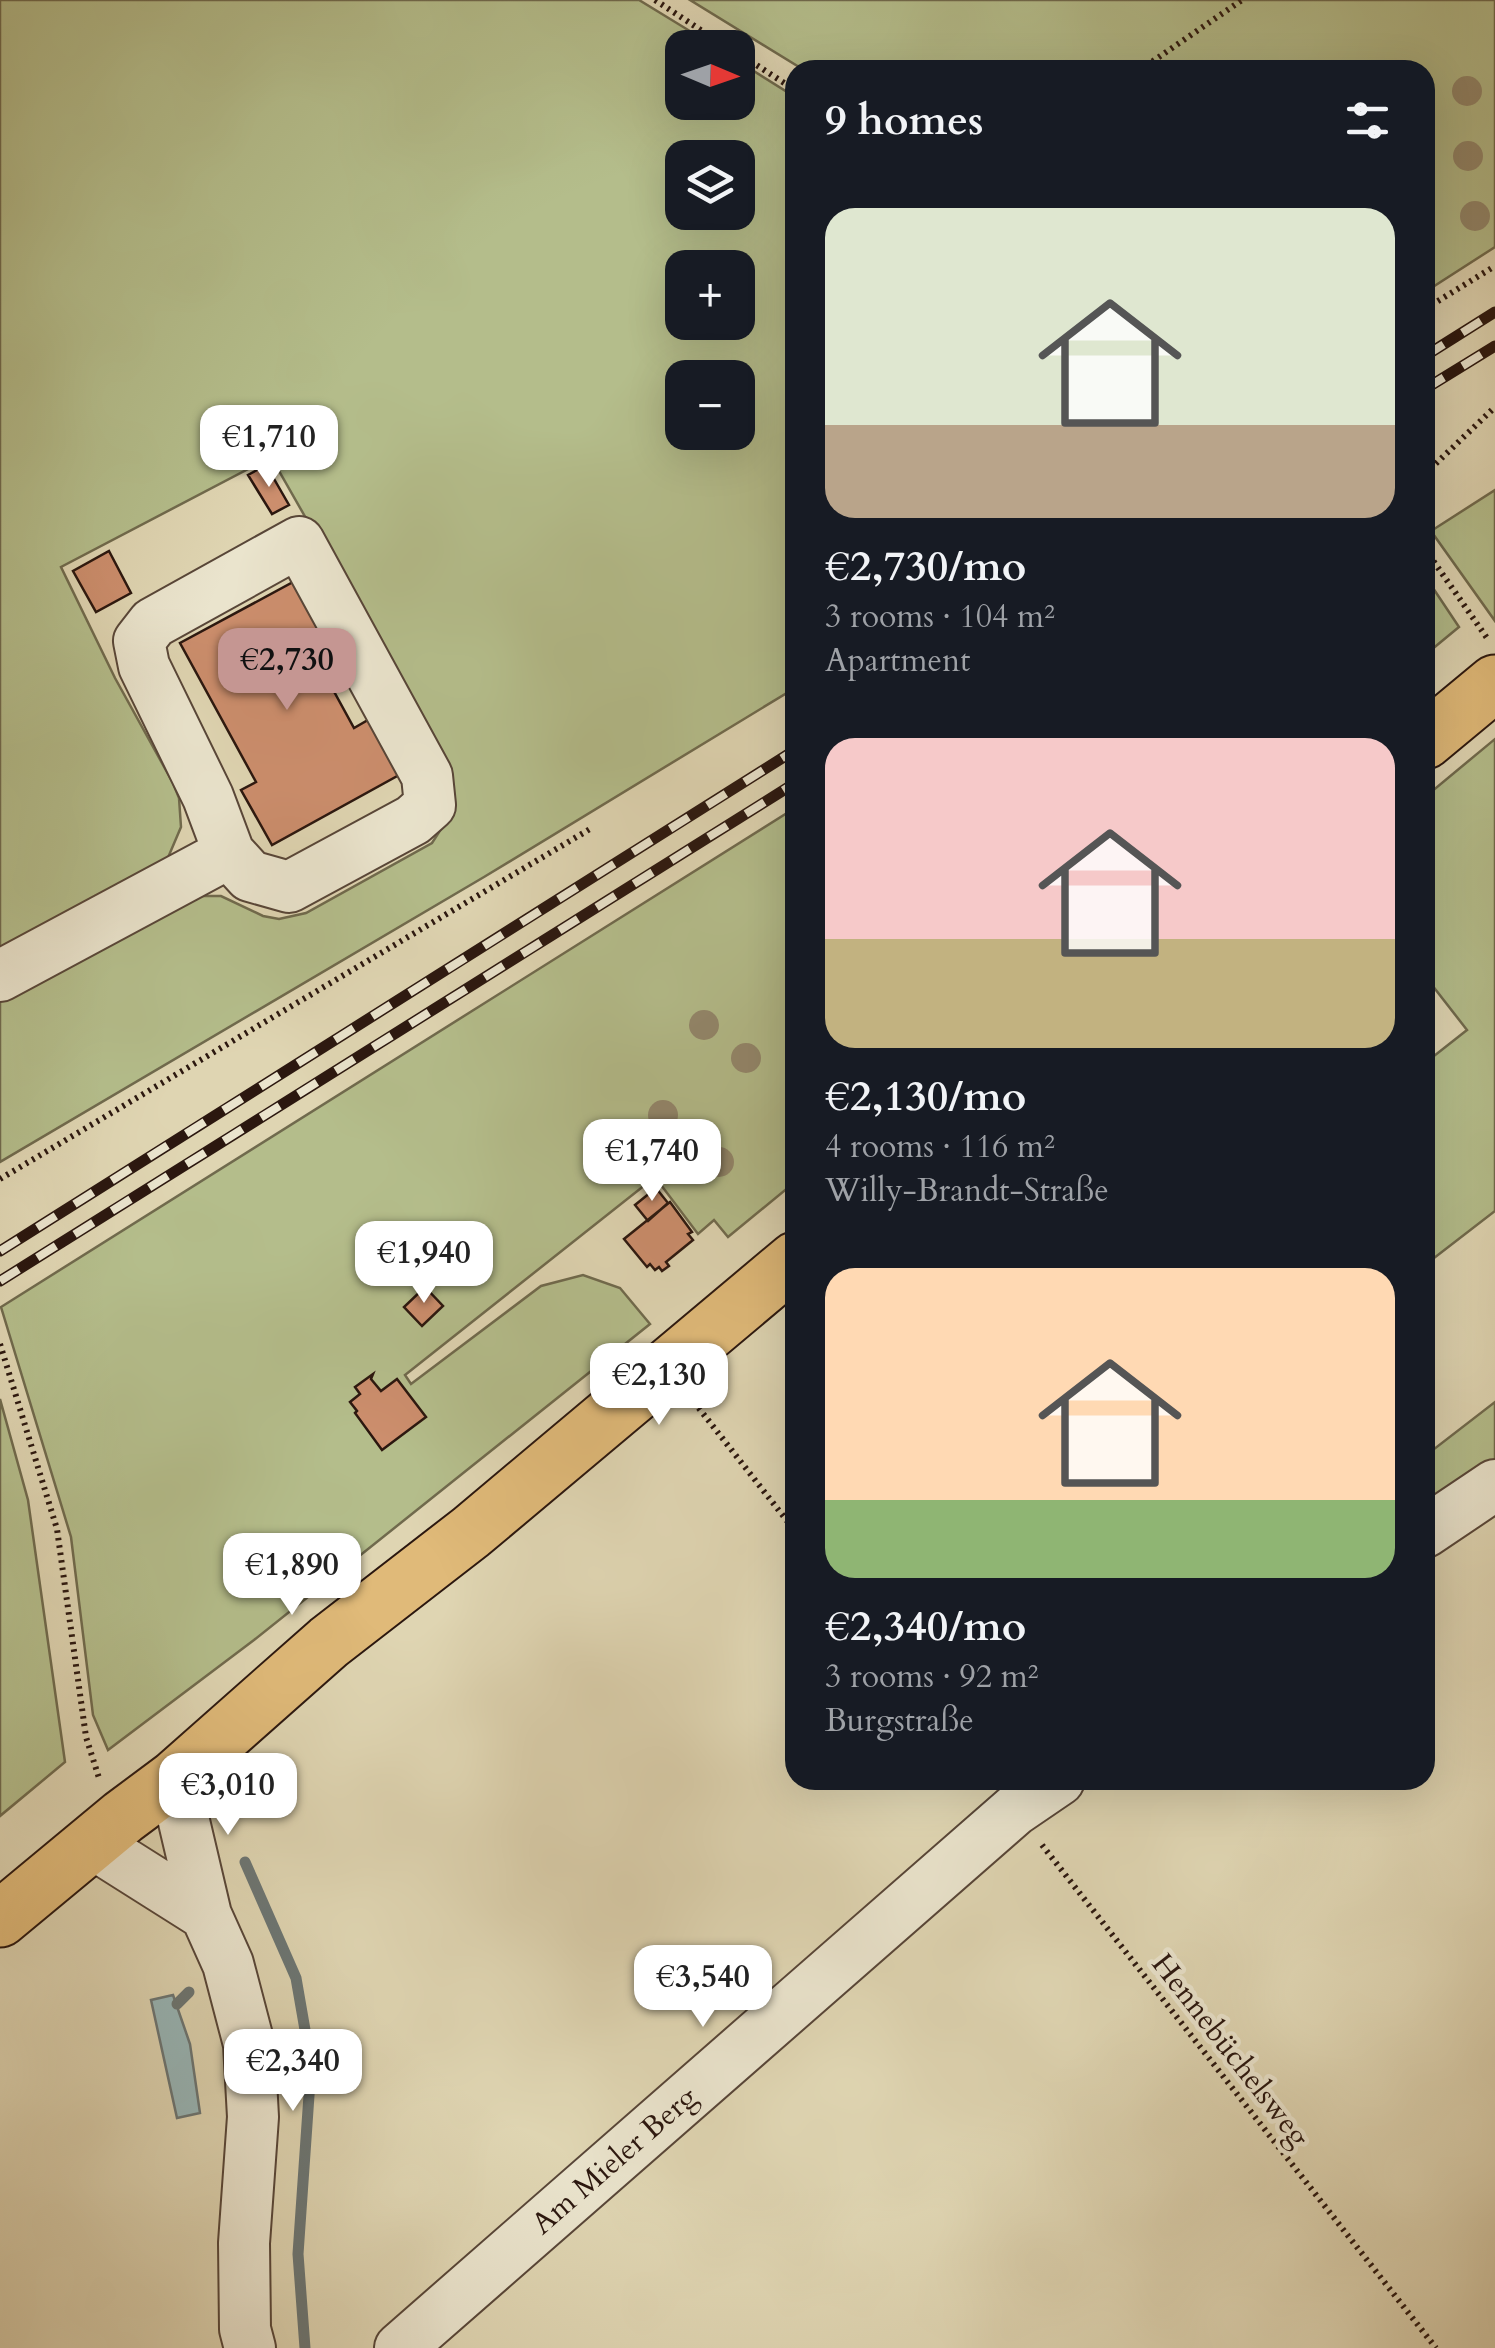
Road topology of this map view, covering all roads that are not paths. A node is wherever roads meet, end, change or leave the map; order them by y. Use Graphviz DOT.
graph roads {
  1 [pos="1493,664"];
  2 [pos="1435,730"];
  3 [pos="229,853"];
  4 [pos="0,976"];
  5 [pos="785,1268"];
  6 [pos="1495,1485"];
  7 [pos="1435,1525"];
  8 [pos="174,1779"];
  9 [pos="1043,1790"];
  10 [pos="108,1830"];
  11 [pos="206,1915"];
  12 [pos="0,1919"];
  13 [pos="250,2348"];
  14 [pos="400,2348"];
  1 -- 2 [label="main road"];
  3 -- 3 [label="street"];
  3 -- 4 [label="street"];
  5 -- 8 [label="main road"];
  6 -- 7 [label="street"];
  8 -- 10 [label="main road"];
  8 -- 11 [label="street"];
  9 -- 14 [label="street, Am Mieler Berg"];
  10 -- 11 [label="street"];
  10 -- 12 [label="main road"];
  11 -- 13 [label="street"];
}
